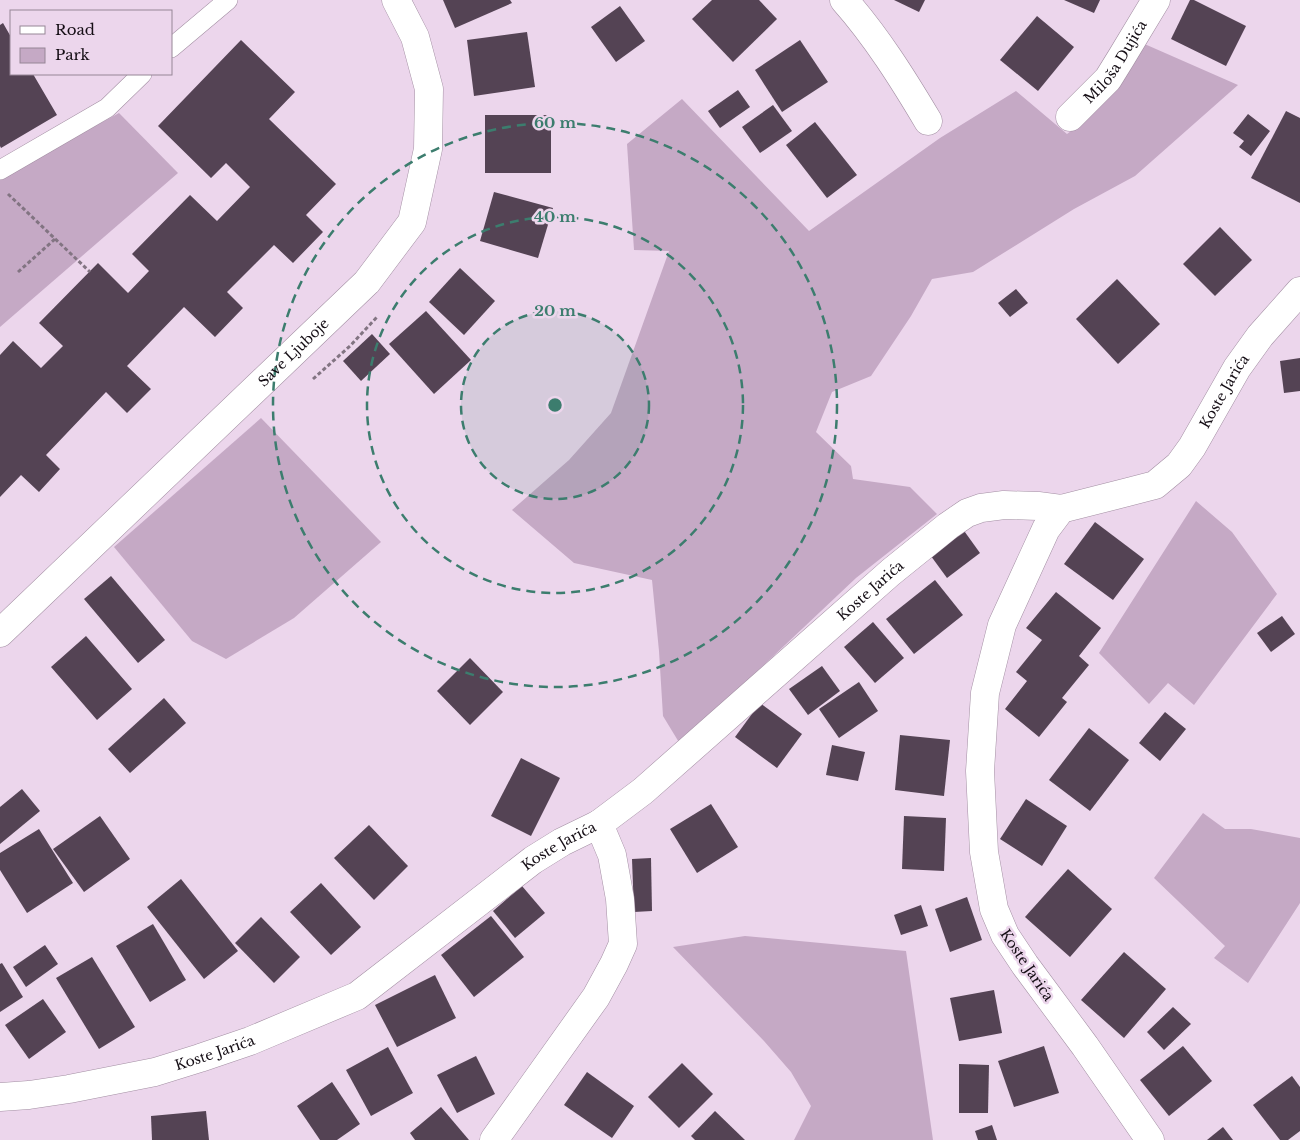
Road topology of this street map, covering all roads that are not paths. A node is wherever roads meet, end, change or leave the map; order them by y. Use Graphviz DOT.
graph roads {
  1 [pos="228,0"];
  2 [pos="396,0"];
  3 [pos="844,0"];
  4 [pos="1156,0"];
  5 [pos="172,47"];
  6 [pos="141,75"];
  7 [pos="1070,117"];
  8 [pos="928,121"];
  9 [pos="0,170"];
  10 [pos="1300,291"];
  11 [pos="1061,508"];
  12 [pos="0,633"];
  13 [pos="599,824"];
  14 [pos="0,1097"];
  15 [pos="494,1140"];
  16 [pos="1150,1140"];
  1 -- 5 [label="lane"];
  2 -- 12 [label="street, Save Ljuboje"];
  3 -- 8 [label="street"];
  4 -- 7 [label="street, Miloša Dujića"];
  6 -- 9 [label="lane"];
  10 -- 11 [label="street, Koste Jarića"];
  11 -- 13 [label="street, Koste Jarića"];
  11 -- 16 [label="street, Koste Jarića"];
  13 -- 14 [label="street, Koste Jarića"];
  13 -- 15 [label="street"];
}
